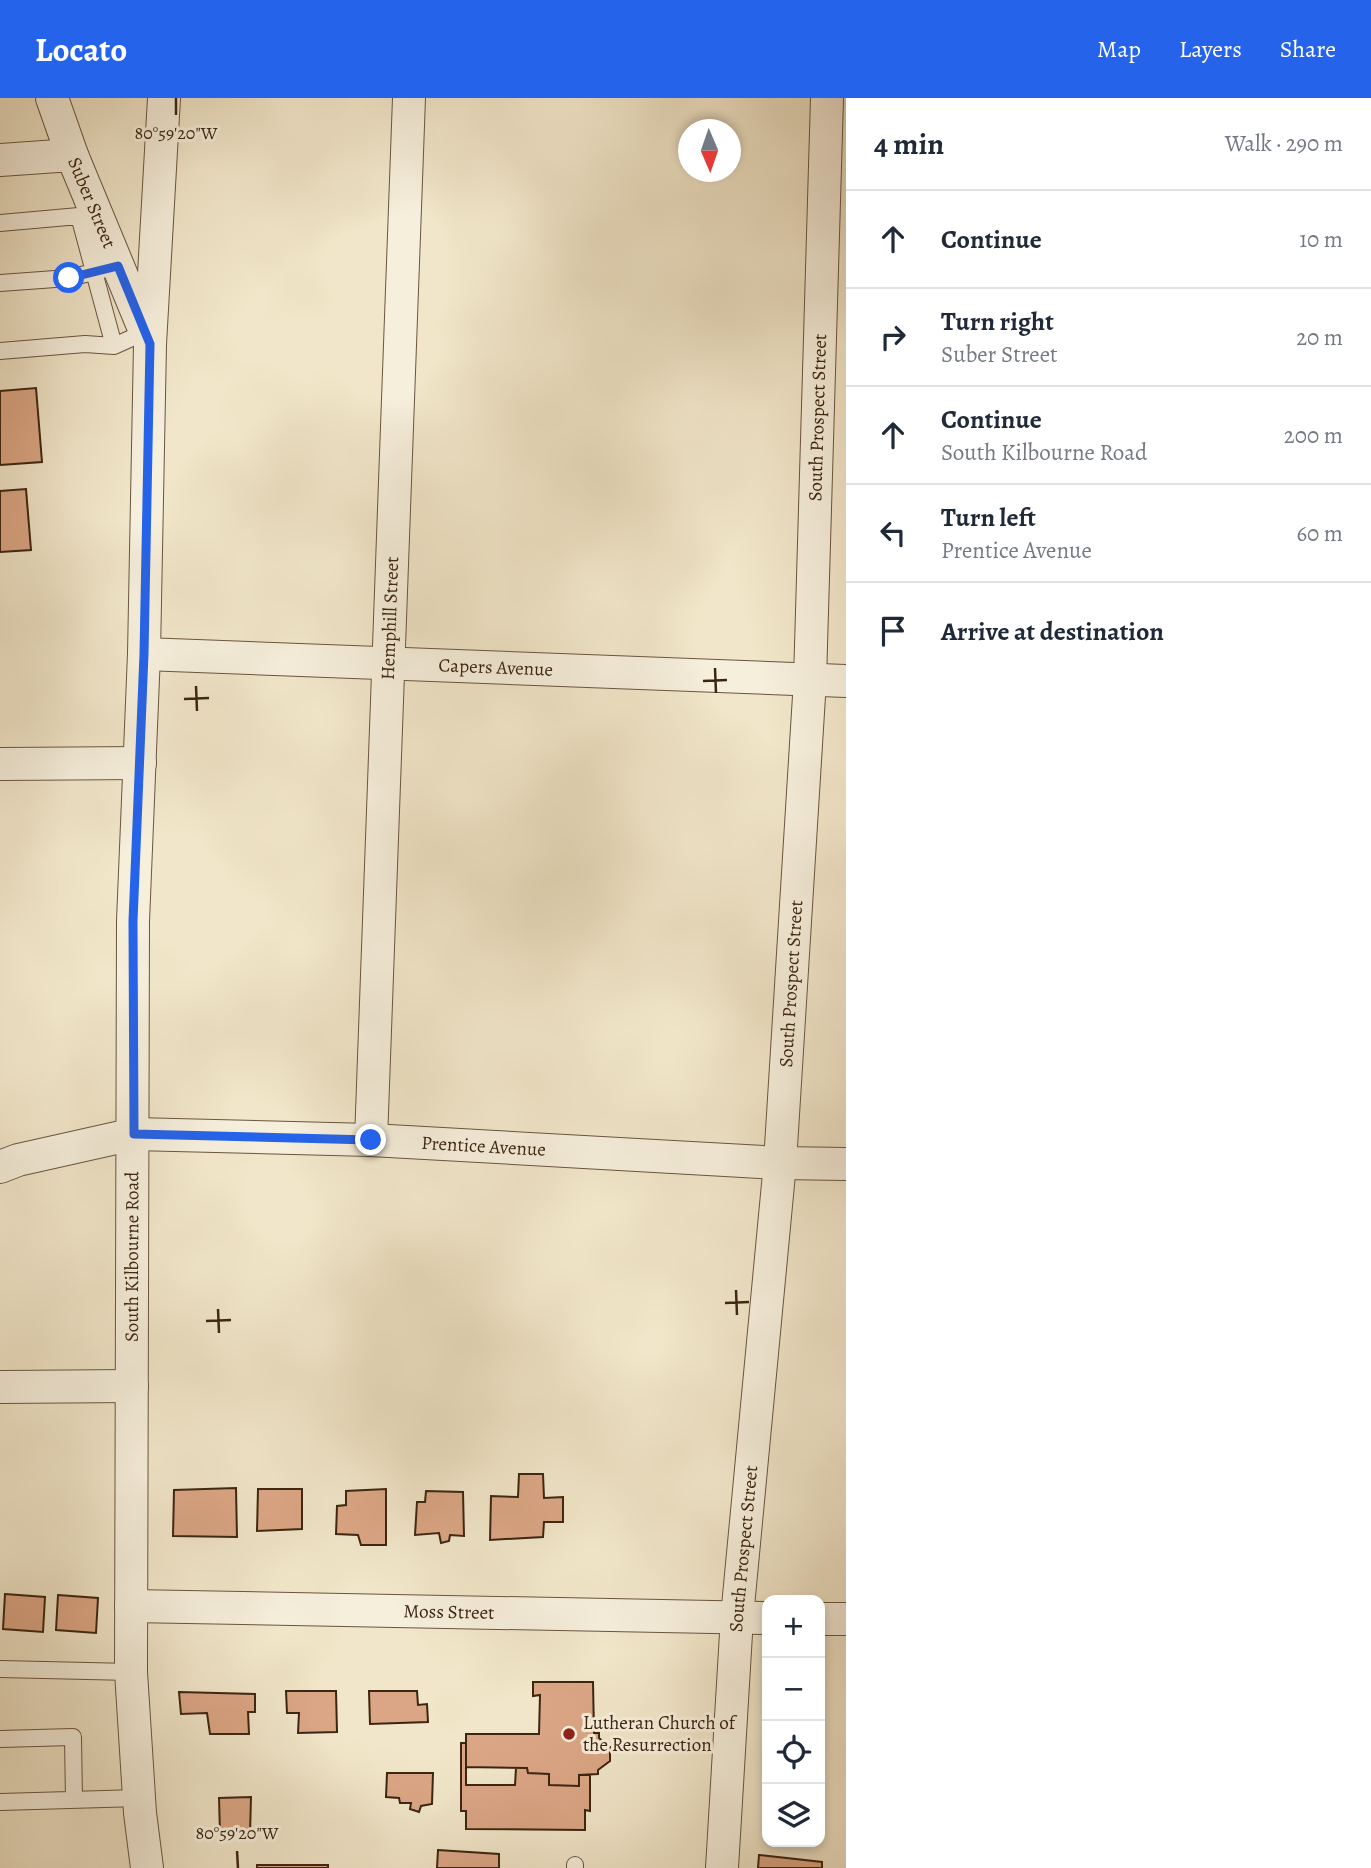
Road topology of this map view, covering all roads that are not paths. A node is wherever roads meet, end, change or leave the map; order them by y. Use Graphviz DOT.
graph roads {
  1 [pos="52,98"];
  2 [pos="164,98"];
  3 [pos="409,98"];
  4 [pos="827,98"];
  5 [pos="72,155"];
  6 [pos="0,160"];
  7 [pos="0,223"];
  8 [pos="106,269"];
  9 [pos="0,283"];
  10 [pos="109,323"];
  11 [pos="144,327"];
  12 [pos="114,346"];
  13 [pos="0,351"];
  14 [pos="144,654"];
  15 [pos="390,664"];
  16 [pos="810,680"];
  17 [pos="846,681"];
  18 [pos="140,763"];
  19 [pos="0,764"];
  20 [pos="134,1134"];
  21 [pos="371,1140"];
  22 [pos="780,1163"];
  23 [pos="846,1164"];
  24 [pos="0,1167"];
  25 [pos="132,1386"];
  26 [pos="0,1387"];
  27 [pos="131,1606"];
  28 [pos="752,1617"];
  29 [pos="825,1619"];
  30 [pos="846,1619"];
  31 [pos="0,1670"];
  32 [pos="131,1671"];
  33 [pos="0,1738"];
  34 [pos="139,1798"];
  35 [pos="74,1800"];
  36 [pos="0,1802"];
  37 [pos="147,1868"];
  38 [pos="722,1868"];
  1 -- 5 [label="street, Suber Street"];
  2 -- 11 [label="street, South Kilbourne Road"];
  3 -- 15 [label="street, Hemphill Street"];
  4 -- 16 [label="street, South Prospect Street"];
  5 -- 6 [label="street"];
  5 -- 8 [label="street, Suber Street"];
  7 -- 8 [label="lane"];
  8 -- 9 [label="lane"];
  8 -- 10 [label="lane"];
  8 -- 11 [label="street, Suber Street"];
  10 -- 11 [label="lane"];
  10 -- 12 [label="lane"];
  11 -- 12 [label="lane"];
  11 -- 14 [label="street, South Kilbourne Road"];
  12 -- 13 [label="lane"];
  14 -- 15 [label="street, Capers Avenue"];
  14 -- 18 [label="street, South Kilbourne Road"];
  15 -- 16 [label="street, Capers Avenue"];
  15 -- 21 [label="street, Hemphill Street"];
  16 -- 17 [label="street, Capers Avenue"];
  16 -- 22 [label="street, South Prospect Street"];
  18 -- 19 [label="street"];
  18 -- 20 [label="street, South Kilbourne Road"];
  20 -- 21 [label="street, Prentice Avenue"];
  20 -- 24 [label="street, Prentice Avenue"];
  20 -- 25 [label="street, South Kilbourne Road"];
  21 -- 22 [label="street, Prentice Avenue"];
  22 -- 23 [label="street, Prentice Avenue"];
  22 -- 28 [label="street, South Prospect Street"];
  25 -- 26 [label="street"];
  25 -- 27 [label="street, South Kilbourne Road"];
  27 -- 28 [label="street, Moss Street"];
  27 -- 32 [label="street, South Kilbourne Road"];
  28 -- 38 [label="street, South Prospect Street"];
  29 -- 30 [label="street"];
  31 -- 32 [label="lane"];
  32 -- 34 [label="street, South Kilbourne Road"];
  33 -- 35 [label="lane"];
  34 -- 35 [label="lane"];
  34 -- 37 [label="street, South Kilbourne Road"];
  35 -- 36 [label="lane"];
}
